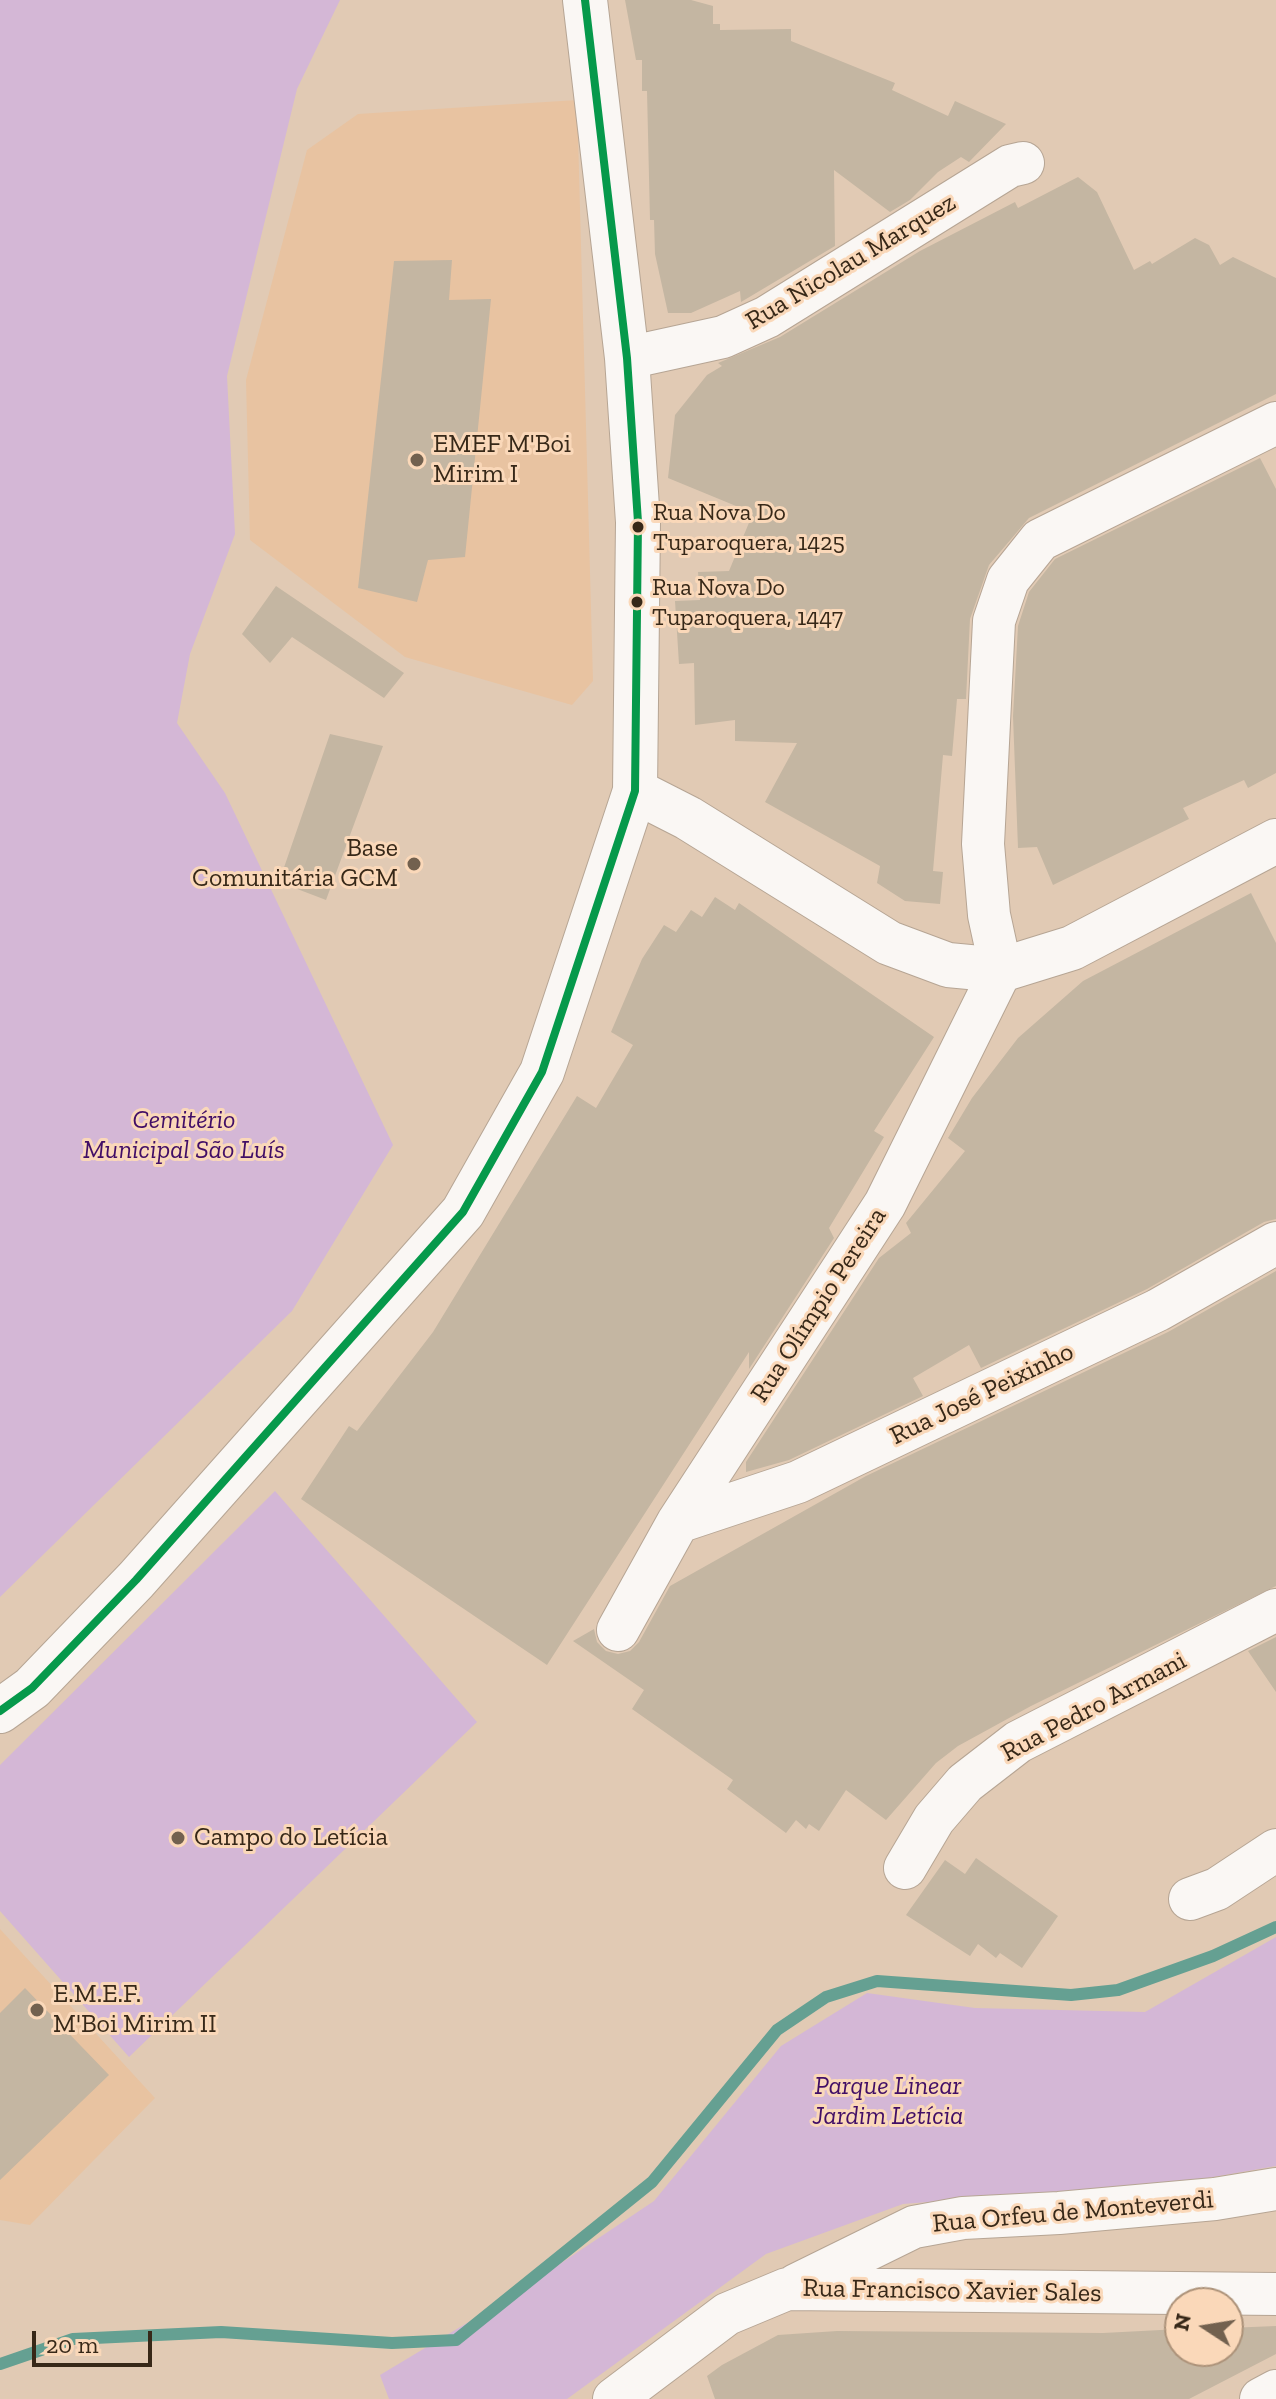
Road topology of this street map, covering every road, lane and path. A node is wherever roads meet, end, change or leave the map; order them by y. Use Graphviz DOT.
graph roads {
  1 [pos="585,0"];
  2 [pos="1023,163"];
  3 [pos="627,358"];
  4 [pos="1276,423"];
  5 [pos="635,791"];
  6 [pos="1276,841"];
  7 [pos="1001,970"];
  8 [pos="1276,1243"];
  9 [pos="678,1522"];
  10 [pos="1276,1610"];
  11 [pos="618,1630"];
  12 [pos="0,1711"];
  13 [pos="1276,1850"];
  14 [pos="905,1868"];
  15 [pos="1190,1899"];
  16 [pos="1276,2189"];
  17 [pos="787,2289"];
  18 [pos="1276,2294"];
  19 [pos="1276,2391"];
  20 [pos="614,2399"];
  21 [pos="1261,2399"];
  1 -- 3 [label="street"];
  2 -- 3 [label="street, Rua Nicolau Marquez"];
  3 -- 5 [label="street"];
  4 -- 7 [label="street"];
  5 -- 7 [label="street"];
  5 -- 12 [label="street"];
  6 -- 7 [label="street"];
  7 -- 9 [label="street, Rua Olímpio Pereira"];
  8 -- 9 [label="street, Rua José Peixinho"];
  9 -- 11 [label="street, Rua Olímpio Pereira"];
  10 -- 14 [label="street, Rua Pedro Armani"];
  13 -- 15 [label="street"];
  16 -- 17 [label="street, Rua Orfeu de Monteverdi"];
  17 -- 18 [label="street, Rua Francisco Xavier Sales"];
  17 -- 20 [label="street, Rua Francisco Xavier Sales"];
  19 -- 21 [label="street"];
}
